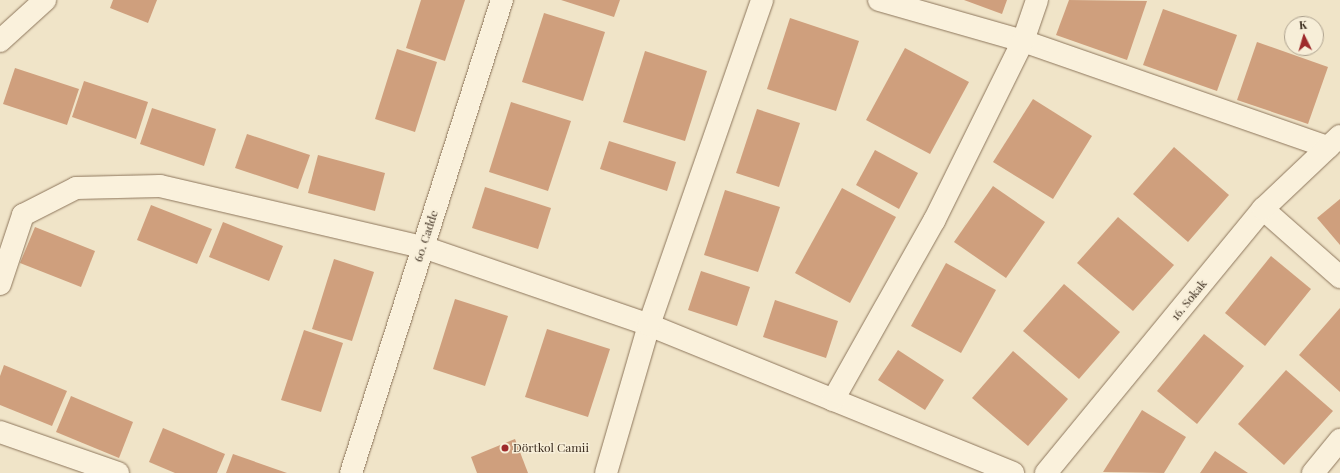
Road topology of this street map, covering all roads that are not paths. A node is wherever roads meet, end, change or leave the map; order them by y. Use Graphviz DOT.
graph roads {
  1 [pos="45,0"];
  2 [pos="502,0"];
  3 [pos="762,0"];
  4 [pos="879,0"];
  5 [pos="1037,0"];
  6 [pos="0,41"];
  7 [pos="1023,41"];
  8 [pos="1334,142"];
  9 [pos="1264,209"];
  10 [pos="423,247"];
  11 [pos="1340,277"];
  12 [pos="0,284"];
  13 [pos="648,325"];
  14 [pos="833,400"];
  15 [pos="0,432"];
  16 [pos="1340,440"];
  17 [pos="118,473"];
  18 [pos="351,473"];
  19 [pos="606,473"];
  20 [pos="1013,473"];
  21 [pos="1046,473"];
  22 [pos="1313,473"];
  1 -- 6 [label="street"];
  2 -- 10 [label="street, 60. Cadde"];
  3 -- 13 [label="street"];
  4 -- 7 [label="street"];
  5 -- 7 [label="street"];
  7 -- 8 [label="street"];
  7 -- 14 [label="street"];
  8 -- 9 [label="street, 16. Sokak"];
  9 -- 11 [label="street"];
  9 -- 21 [label="street, 16. Sokak"];
  10 -- 12 [label="street"];
  10 -- 13 [label="street"];
  10 -- 18 [label="street, 60. Cadde"];
  13 -- 14 [label="street"];
  13 -- 19 [label="street"];
  14 -- 20 [label="street"];
  15 -- 17 [label="street"];
  16 -- 22 [label="street"];
}
